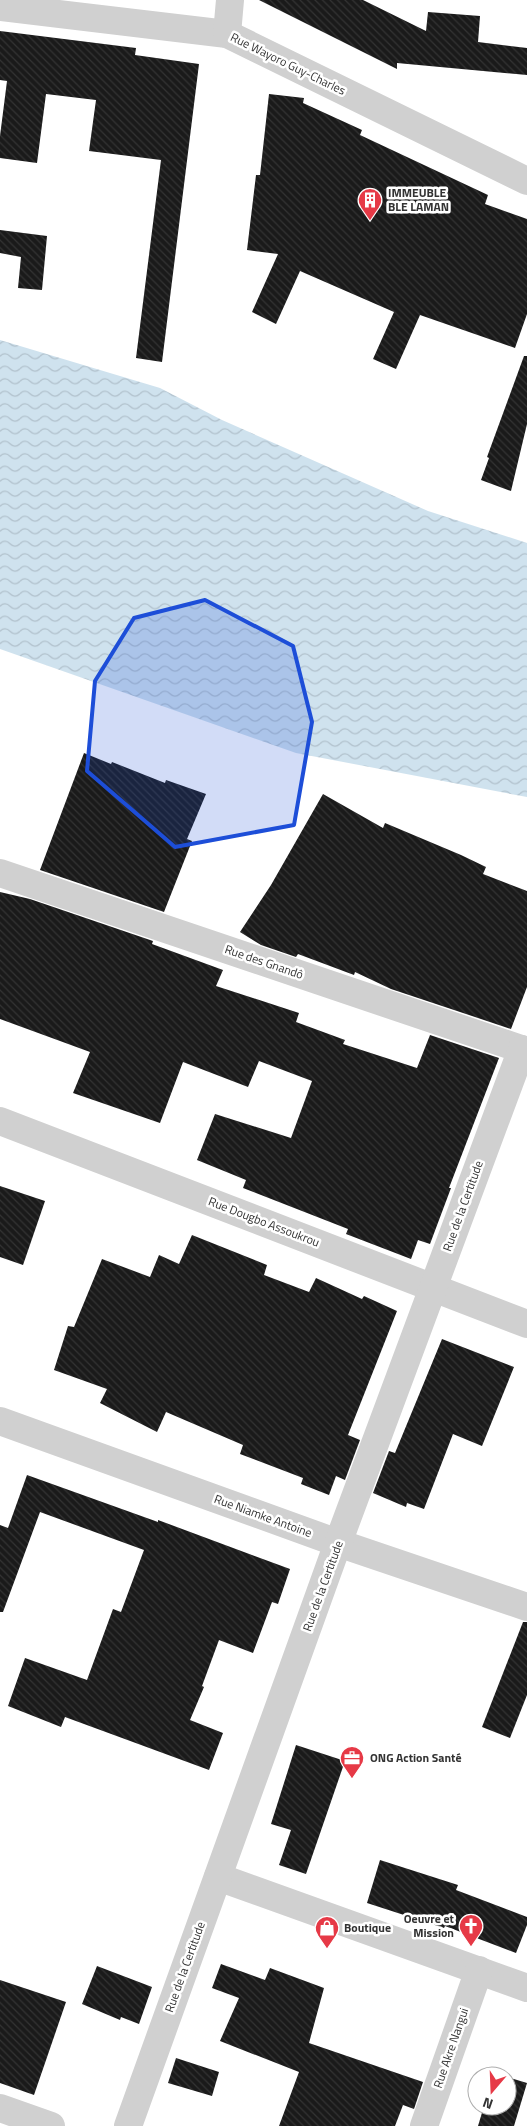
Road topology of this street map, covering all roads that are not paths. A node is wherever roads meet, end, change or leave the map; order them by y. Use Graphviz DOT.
graph roads {
  1 [pos="230,0"];
  2 [pos="0,7"];
  3 [pos="227,34"];
  4 [pos="527,181"];
  5 [pos="0,873"];
  6 [pos="524,1050"];
  7 [pos="0,1120"];
  8 [pos="433,1287"];
  9 [pos="527,1324"];
  10 [pos="0,1421"];
  11 [pos="338,1543"];
  12 [pos="527,1607"];
  13 [pos="218,1877"];
  14 [pos="479,1970"];
  15 [pos="527,1988"];
  16 [pos="0,2108"];
  17 [pos="51,2126"];
  18 [pos="128,2126"];
  19 [pos="424,2126"];
  1 -- 3 [label="street"];
  2 -- 3 [label="street, Rue Wayoro Guy-Charles"];
  3 -- 4 [label="street, Rue Wayoro Guy-Charles"];
  5 -- 6 [label="street, Rue des Gnandô"];
  6 -- 8 [label="street, Rue de la Certitude"];
  7 -- 8 [label="street, Rue Dougbo Assoukrou"];
  8 -- 9 [label="street, Rue Dougbo Assoukrou"];
  8 -- 11 [label="street, Rue de la Certitude"];
  10 -- 11 [label="street, Rue Niamke Antoine"];
  11 -- 12 [label="street, Rue Niamke Antoine"];
  11 -- 13 [label="street, Rue de la Certitude"];
  13 -- 14 [label="street"];
  13 -- 18 [label="street, Rue de la Certitude"];
  14 -- 15 [label="street"];
  14 -- 19 [label="street, Rue Akre Nangui"];
  16 -- 17 [label="street"];
}
